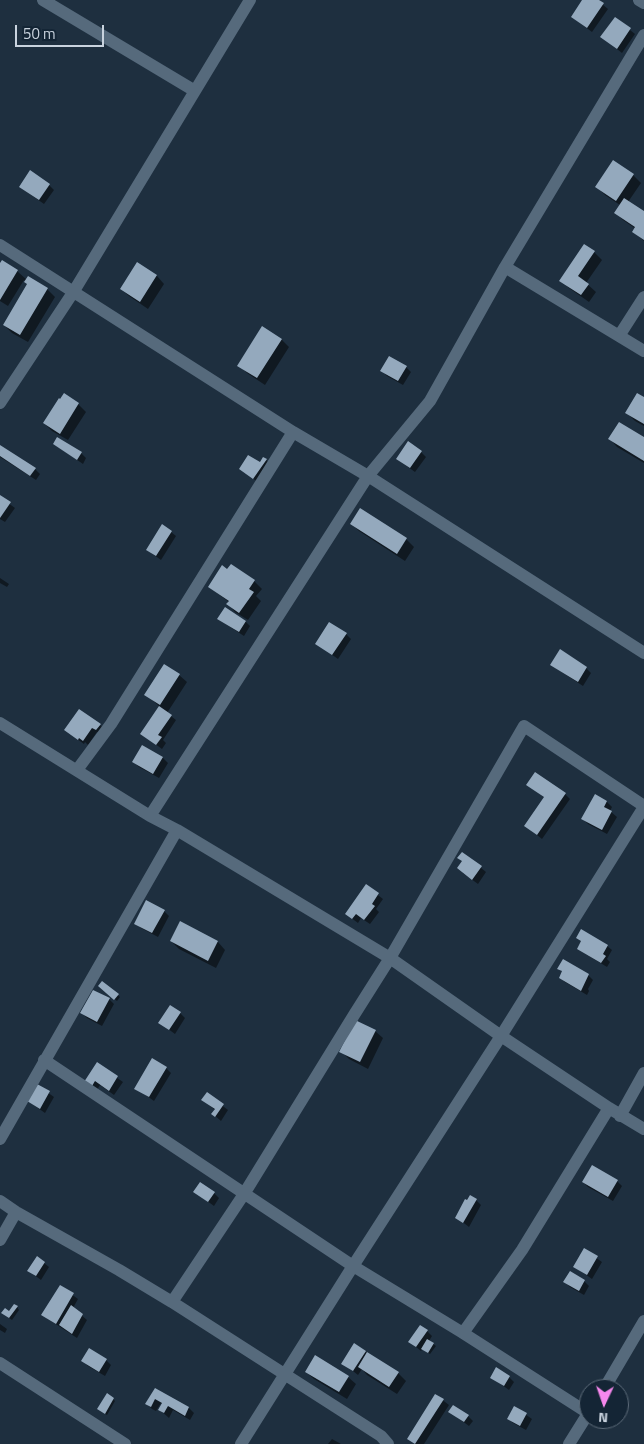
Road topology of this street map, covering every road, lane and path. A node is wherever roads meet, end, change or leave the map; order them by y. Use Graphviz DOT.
graph roads {
  1 [pos="43,0"];
  2 [pos="250,0"];
  3 [pos="639,0"];
  4 [pos="644,3"];
  5 [pos="644,35"];
  6 [pos="195,91"];
  7 [pos="0,245"];
  8 [pos="505,267"];
  9 [pos="74,292"];
  10 [pos="644,297"];
  11 [pos="619,336"];
  12 [pos="644,351"];
  13 [pos="1,400"];
  14 [pos="293,432"];
  15 [pos="368,476"];
  16 [pos="644,653"];
  17 [pos="0,723"];
  18 [pos="77,770"];
  19 [pos="644,807"];
  20 [pos="150,816"];
  21 [pos="177,830"];
  22 [pos="390,958"];
  23 [pos="501,1036"];
  24 [pos="44,1060"];
  25 [pos="644,1073"];
  26 [pos="609,1108"];
  27 [pos="620,1116"];
  28 [pos="644,1129"];
  29 [pos="0,1139"];
  30 [pos="244,1194"];
  31 [pos="0,1201"];
  32 [pos="16,1212"];
  33 [pos="0,1240"];
  34 [pos="353,1266"];
  35 [pos="172,1302"];
  36 [pos="644,1321"];
  37 [pos="463,1333"];
  38 [pos="0,1363"];
  39 [pos="284,1374"];
  40 [pos="610,1379"];
  41 [pos="579,1406"];
  42 [pos="579,1428"];
  43 [pos="125,1444"];
  44 [pos="241,1444"];
  45 [pos="388,1444"];
  46 [pos="569,1444"];
  1 -- 6 [label="street"];
  2 -- 6 [label="street"];
  3 -- 4 [label="street"];
  5 -- 8 [label="street"];
  6 -- 9 [label="street"];
  7 -- 9 [label="street"];
  8 -- 11 [label="street"];
  8 -- 15 [label="street"];
  9 -- 13 [label="street"];
  9 -- 14 [label="street"];
  10 -- 11 [label="street"];
  11 -- 12 [label="street"];
  14 -- 15 [label="street"];
  14 -- 18 [label="street"];
  15 -- 16 [label="street"];
  15 -- 20 [label="street"];
  17 -- 18 [label="street"];
  18 -- 20 [label="street"];
  19 -- 22 [label="street"];
  19 -- 23 [label="street"];
  20 -- 21 [label="street"];
  21 -- 22 [label="street"];
  21 -- 24 [label="street"];
  22 -- 23 [label="street"];
  22 -- 30 [label="street"];
  23 -- 26 [label="street"];
  23 -- 34 [label="street"];
  24 -- 29 [label="street"];
  24 -- 30 [label="street"];
  25 -- 27 [label="street"];
  26 -- 27 [label="street"];
  26 -- 37 [label="street"];
  27 -- 28 [label="street"];
  30 -- 34 [label="street"];
  30 -- 35 [label="street"];
  31 -- 32 [label="street"];
  32 -- 33 [label="street"];
  32 -- 35 [label="street"];
  34 -- 37 [label="street"];
  34 -- 39 [label="street"];
  35 -- 39 [label="street"];
  36 -- 40 [label="street"];
  37 -- 41 [label="street"];
  38 -- 43 [label="street"];
  39 -- 44 [label="street"];
  39 -- 45 [label="street"];
  42 -- 46 [label="street"];
}
